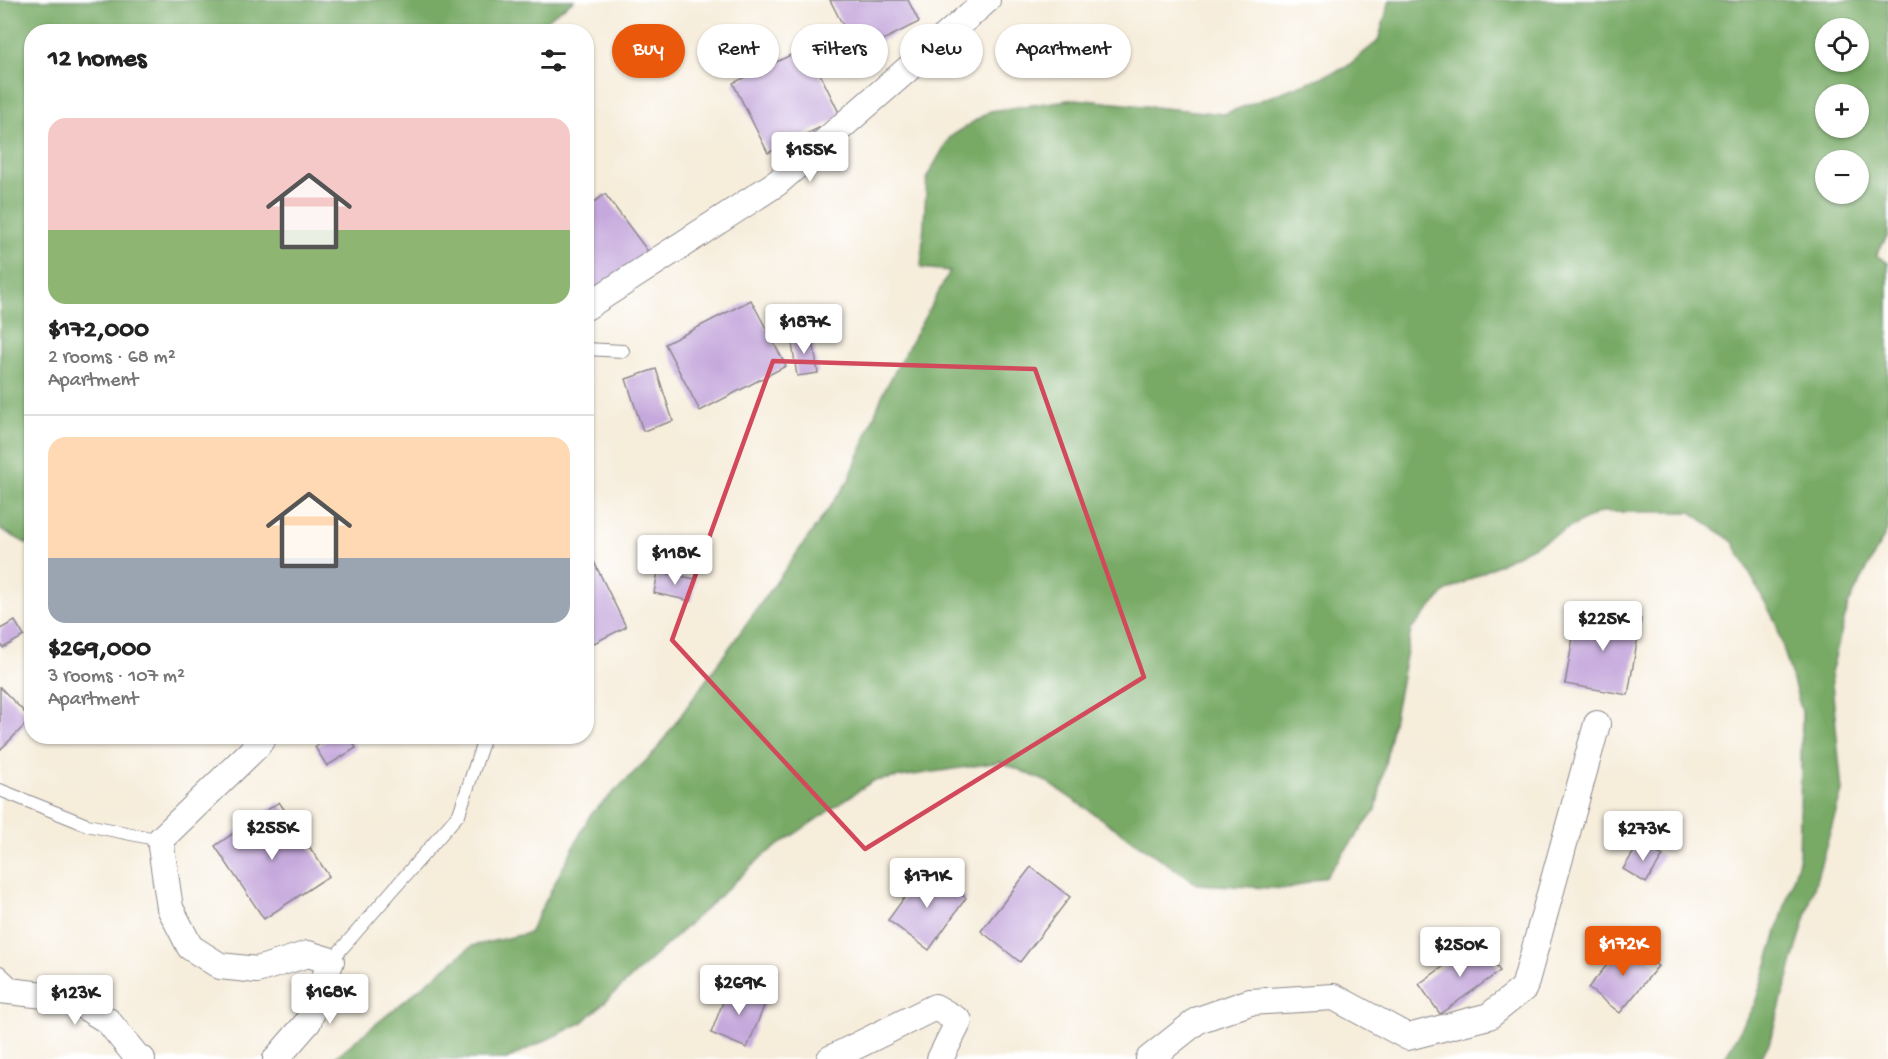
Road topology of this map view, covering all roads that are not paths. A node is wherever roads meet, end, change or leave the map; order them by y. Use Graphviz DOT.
graph roads {
  1 [pos="987,0"];
  2 [pos="594,302"];
  3 [pos="594,349"];
  4 [pos="623,351"];
  5 [pos="1597,724"];
  6 [pos="258,744"];
  7 [pos="482,744"];
  8 [pos="0,790"];
  9 [pos="160,840"];
  10 [pos="332,961"];
  11 [pos="0,972"];
  12 [pos="11,992"];
  13 [pos="142,1059"];
  14 [pos="276,1059"];
  15 [pos="830,1059"];
  16 [pos="940,1059"];
  17 [pos="1149,1059"];
  1 -- 2 [label="street"];
  3 -- 4 [label="lane"];
  5 -- 17 [label="street"];
  6 -- 9 [label="street"];
  7 -- 10 [label="lane"];
  8 -- 9 [label="lane"];
  9 -- 10 [label="street"];
  10 -- 14 [label="street"];
  11 -- 12 [label="lane"];
  12 -- 13 [label="street"];
  15 -- 16 [label="street"];
}
